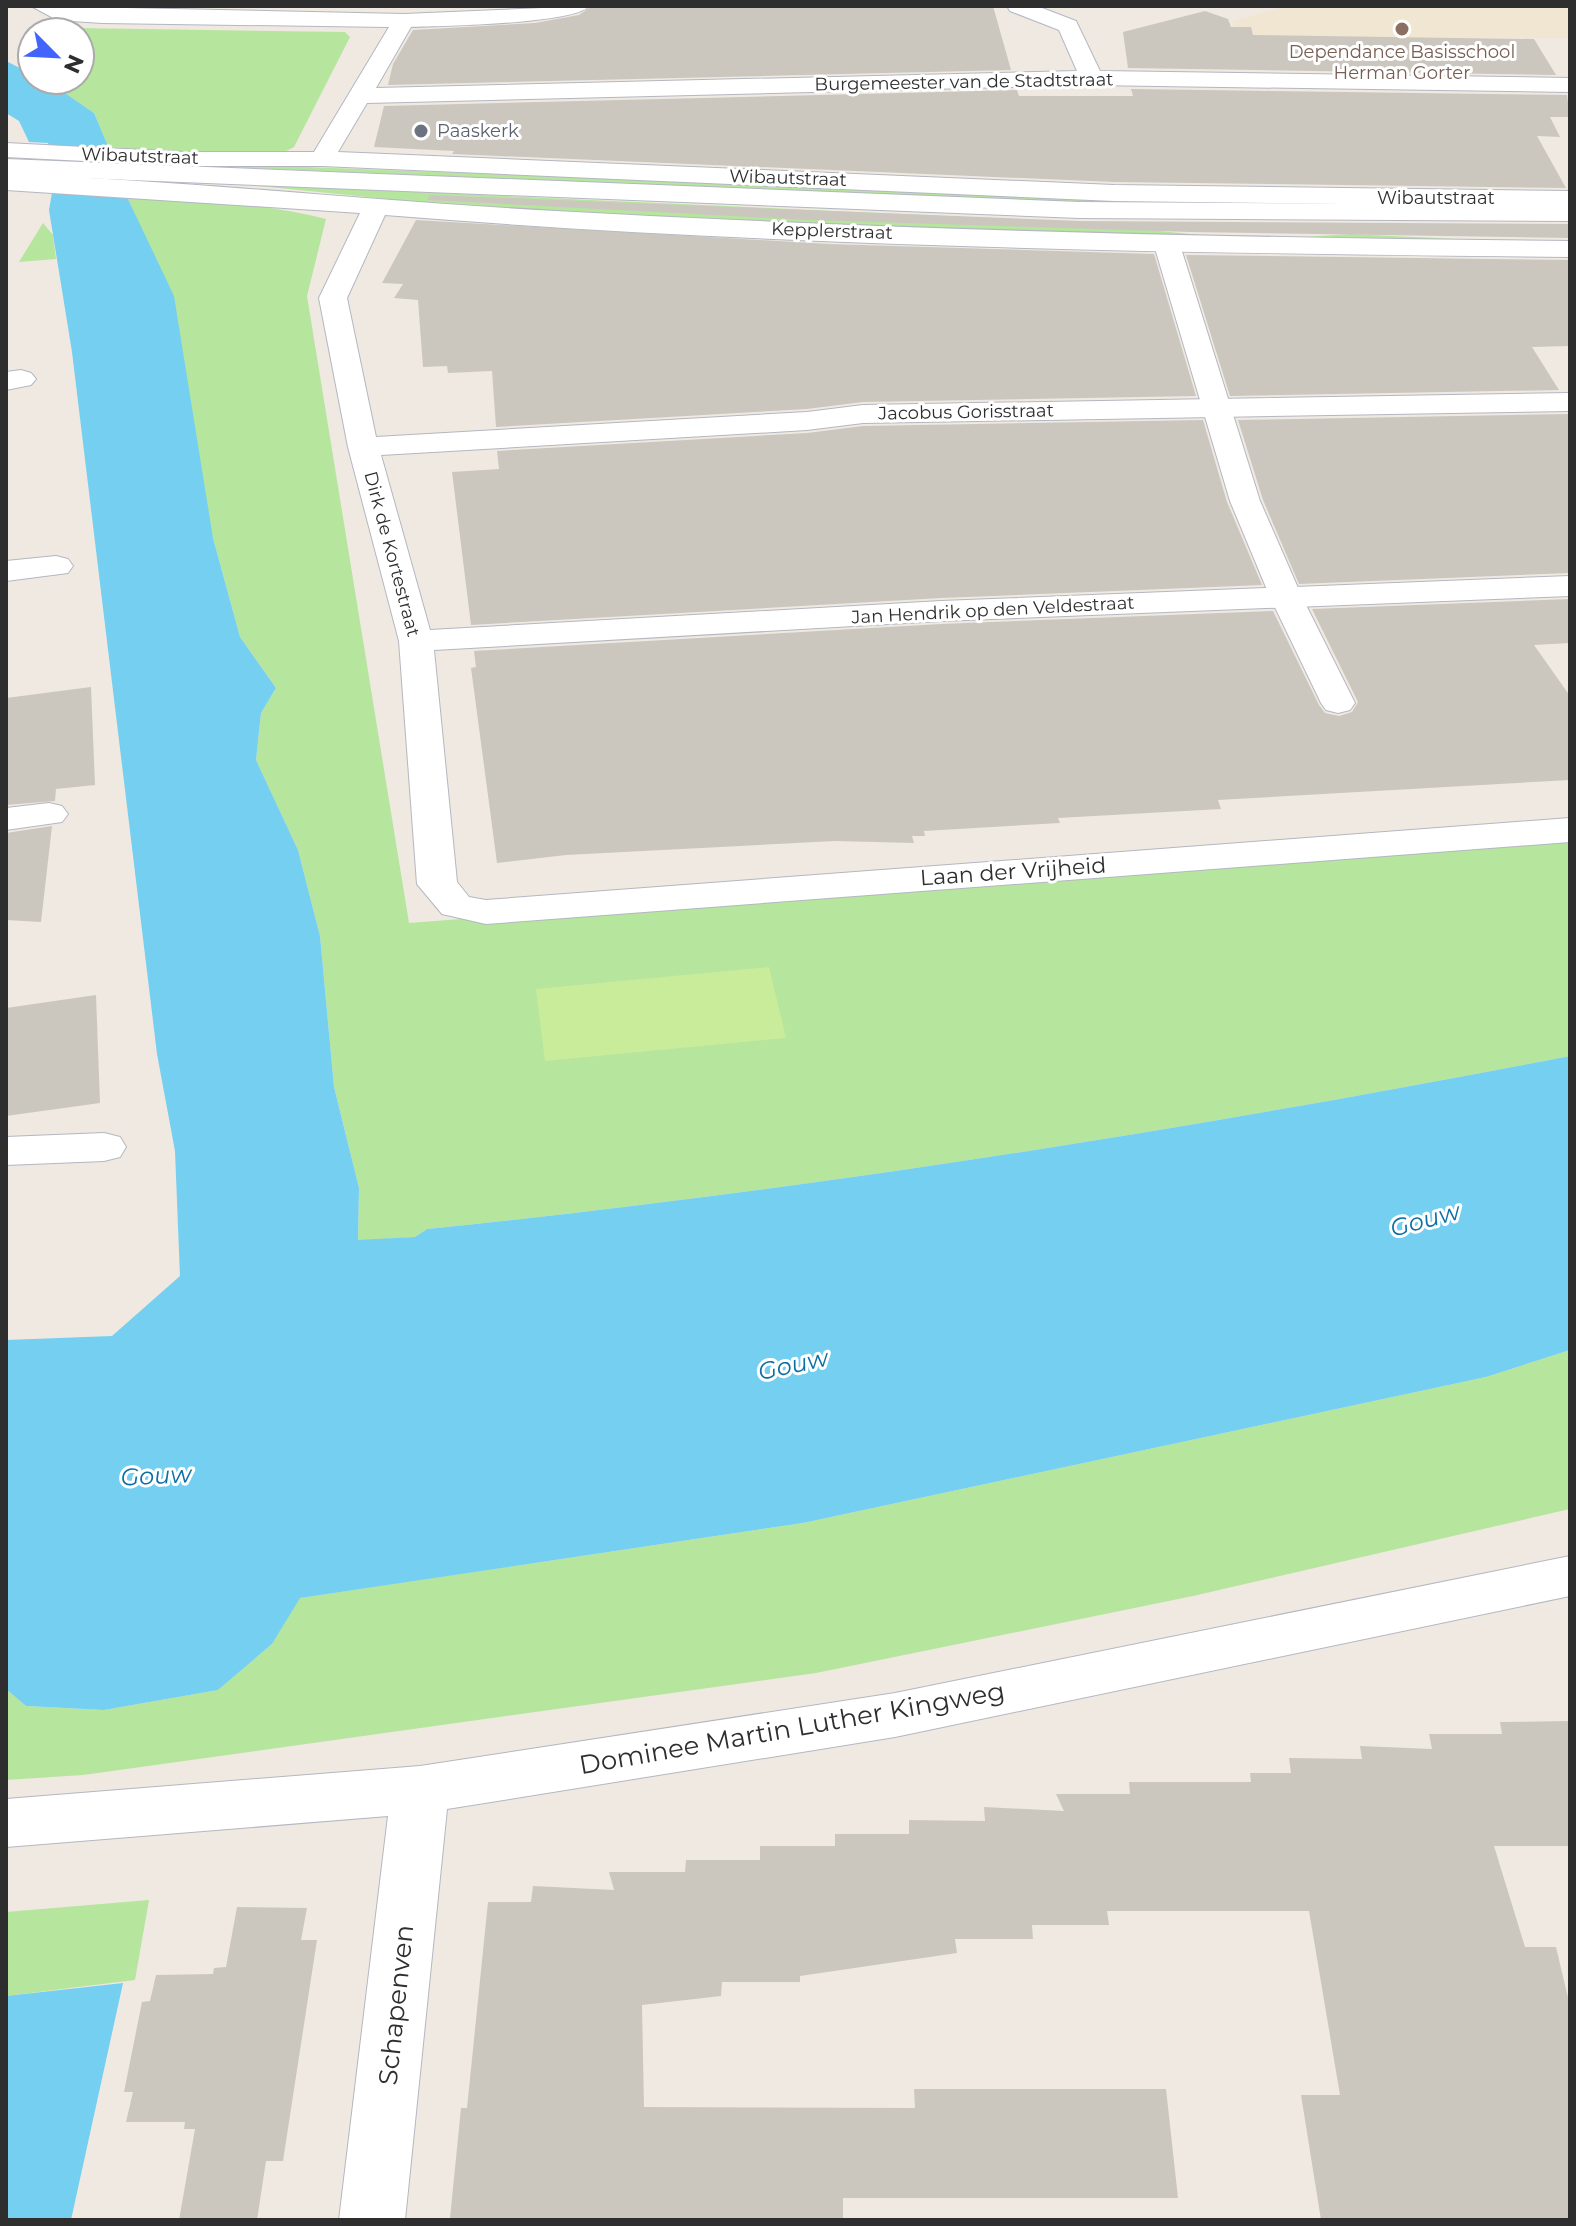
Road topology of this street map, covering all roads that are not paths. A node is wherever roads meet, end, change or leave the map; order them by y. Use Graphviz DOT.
graph roads {
  1 [pos="42,6"];
  2 [pos="578,6"];
  3 [pos="1065,6"];
  4 [pos="1028,10"];
  5 [pos="404,21"];
  6 [pos="1092,78"];
  7 [pos="1570,85"];
  8 [pos="359,96"];
  9 [pos="322,159"];
  10 [pos="11,164"];
  11 [pos="126,172"];
  12 [pos="359,181"];
  13 [pos="1570,199"];
  14 [pos="375,208"];
  15 [pos="1080,210"];
  16 [pos="1570,213"];
  17 [pos="1549,239"];
  18 [pos="1167,245"];
  19 [pos="1570,249"];
  20 [pos="1570,402"];
  21 [pos="1219,407"];
  22 [pos="363,447"];
  23 [pos="56,566"];
  24 [pos="6,571"];
  25 [pos="1570,586"];
  26 [pos="1286,597"];
  27 [pos="416,641"];
  28 [pos="1338,703"];
  29 [pos="49,814"];
  30 [pos="6,819"];
  31 [pos="1570,830"];
  32 [pos="456,906"];
  33 [pos="104,1147"];
  34 [pos="6,1151"];
  35 [pos="1570,1576"];
  36 [pos="420,1790"];
  37 [pos="6,1823"];
  38 [pos="372,2220"];
  1 -- 5 [label="street"];
  2 -- 5 [label="street"];
  3 -- 4 [label="street"];
  4 -- 6 [label="street"];
  5 -- 8 [label="street"];
  6 -- 7 [label="street, Burgemeester van de Stadtstraat"];
  6 -- 8 [label="street, Burgemeester van de Stadtstraat"];
  8 -- 9 [label="street"];
  9 -- 11 [label="street, Wibautstraat"];
  9 -- 13 [label="street, Wibautstraat"];
  10 -- 11 [label="street, Wibautstraat"];
  10 -- 11 [label="street, Wibautstraat"];
  11 -- 12 [label="street, Wibautstraat"];
  11 -- 14 [label="street, Kepplerstraat"];
  12 -- 15 [label="street, Kepplerstraat"];
  14 -- 18 [label="street, Kepplerstraat"];
  14 -- 22 [label="street, Dirk de Kortestraat"];
  15 -- 16 [label="street, Wibautstraat"];
  15 -- 17 [label="street, Wibautstraat"];
  17 -- 18 [label="street, Kepplerstraat"];
  17 -- 19 [label="street, Kepplerstraat"];
  18 -- 21 [label="street"];
  20 -- 21 [label="street, Jacobus Gorisstraat"];
  21 -- 22 [label="street, Jacobus Gorisstraat"];
  21 -- 26 [label="street"];
  22 -- 27 [label="street, Dirk de Kortestraat"];
  23 -- 24 [label="street"];
  25 -- 26 [label="street, Jan Hendrik op den Veldestraat"];
  26 -- 27 [label="street, Jan Hendrik op den Veldestraat"];
  26 -- 28 [label="street"];
  27 -- 32 [label="street, Dirk de Kortestraat"];
  29 -- 30 [label="street"];
  31 -- 32 [label="street, Laan der Vrijheid"];
  33 -- 34 [label="street"];
  35 -- 36 [label="street, Dominee Martin Luther Kingweg"];
  36 -- 37 [label="street, Dominee Martin Luther Kingweg"];
  36 -- 38 [label="street, Schapenven"];
}
